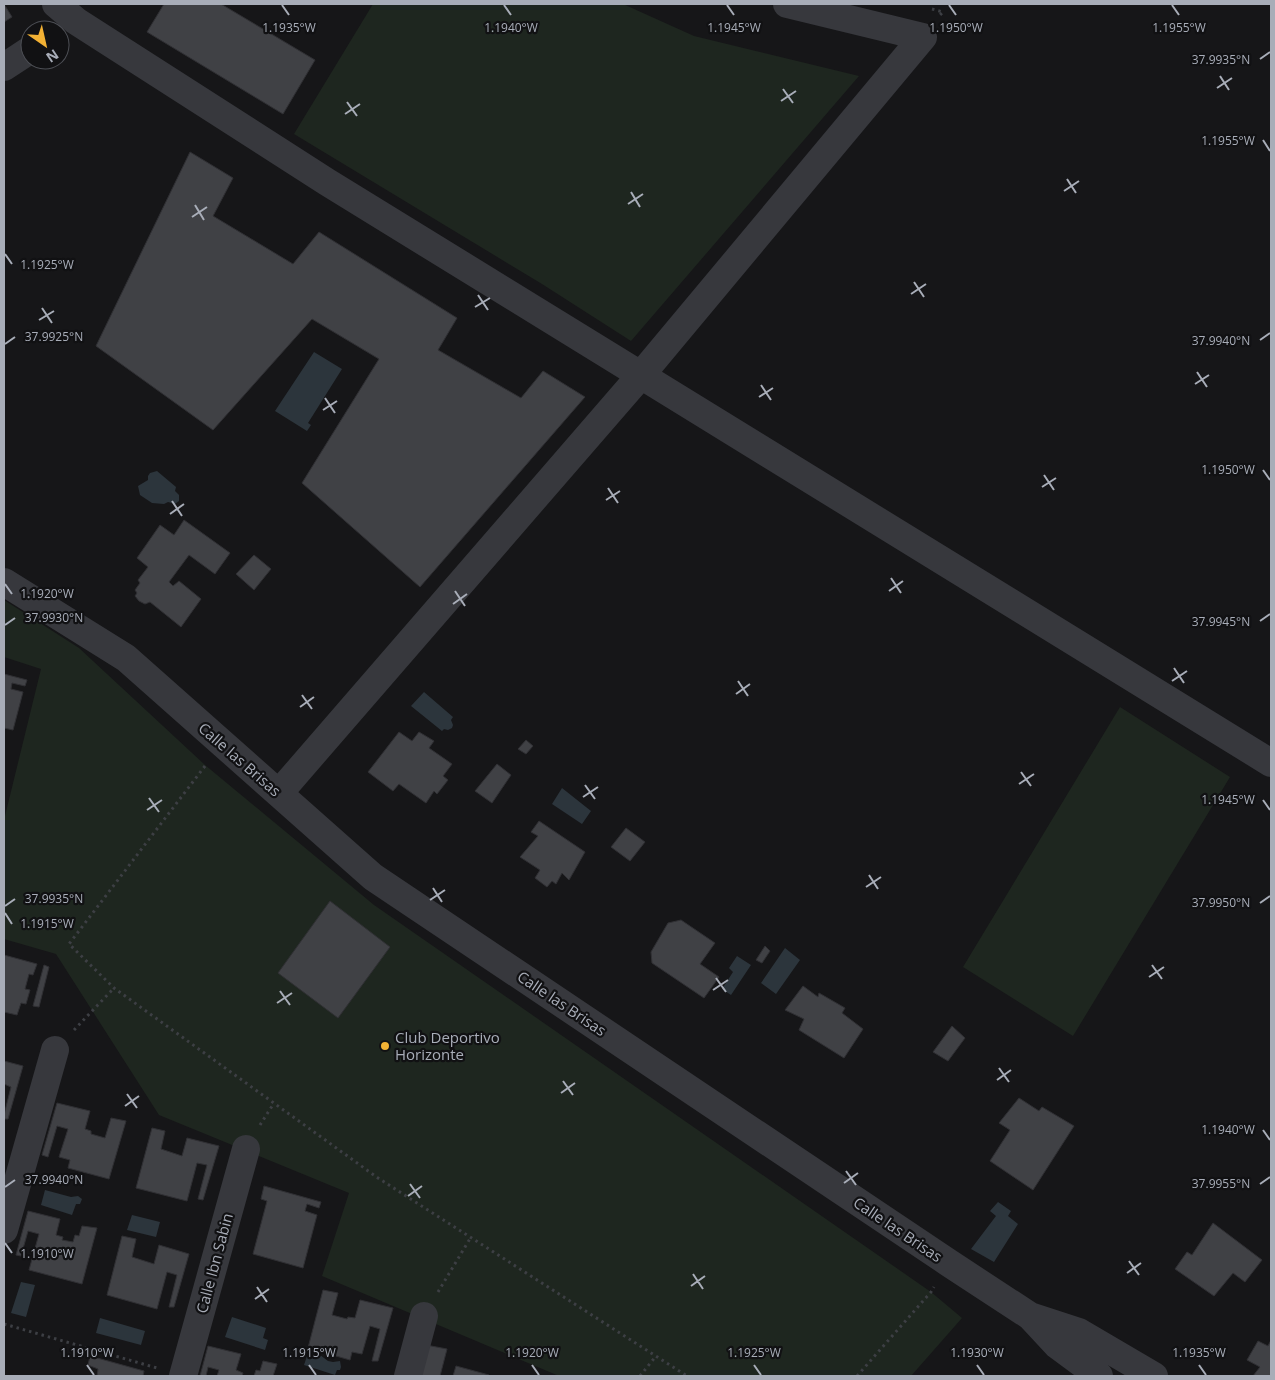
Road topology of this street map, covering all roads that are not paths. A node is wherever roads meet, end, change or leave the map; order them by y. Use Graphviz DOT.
graph roads {
  1 [pos="787,4"];
  2 [pos="70,15"];
  3 [pos="20,57"];
  4 [pos="4,67"];
  5 [pos="641,374"];
  6 [pos="4,582"];
  7 [pos="1271,763"];
  8 [pos="279,794"];
  9 [pos="55,1050"];
  10 [pos="246,1149"];
  11 [pos="4,1230"];
  12 [pos="424,1316"];
  13 [pos="1030,1316"];
  14 [pos="183,1376"];
  15 [pos="408,1376"];
  16 [pos="1100,1376"];
  17 [pos="1154,1376"];
  1 -- 5 [label="street"];
  2 -- 5 [label="street"];
  3 -- 4 [label="street"];
  5 -- 7 [label="street"];
  5 -- 8 [label="street"];
  6 -- 8 [label="street, Calle las Brisas"];
  8 -- 13 [label="street, Calle las Brisas"];
  9 -- 11 [label="street"];
  10 -- 14 [label="street, Calle Ibn Sabin"];
  12 -- 15 [label="street"];
  13 -- 16 [label="street"];
  13 -- 17 [label="street, Calle las Brisas"];
}
